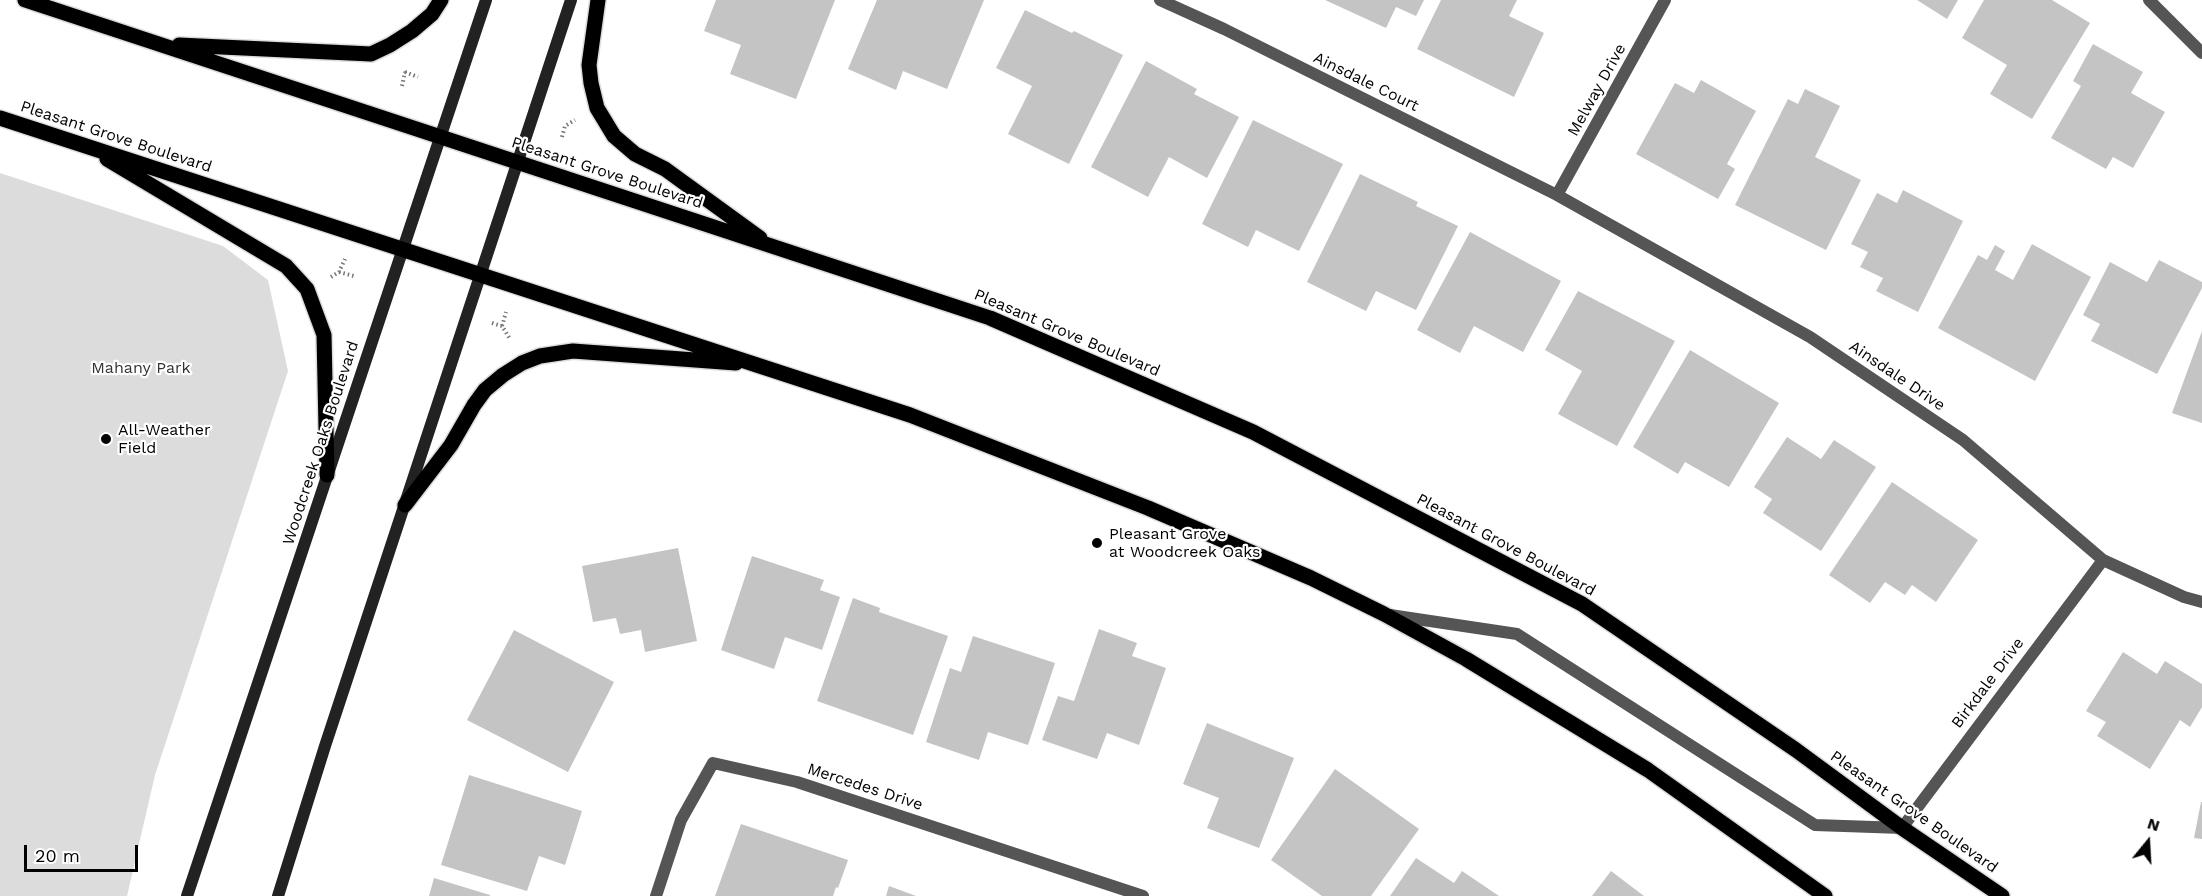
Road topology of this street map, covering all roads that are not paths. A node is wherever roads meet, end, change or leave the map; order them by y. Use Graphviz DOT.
graph roads {
  1 [pos="25,0"];
  2 [pos="441,0"];
  3 [pos="486,0"];
  4 [pos="571,0"];
  5 [pos="598,0"];
  6 [pos="1160,0"];
  7 [pos="1665,0"];
  8 [pos="2150,0"];
  9 [pos="157,44"];
  10 [pos="2202,53"];
  11 [pos="0,118"];
  12 [pos="441,137"];
  13 [pos="84,145"];
  14 [pos="518,163"];
  15 [pos="1557,195"];
  16 [pos="772,247"];
  17 [pos="403,249"];
  18 [pos="481,274"];
  19 [pos="760,365"];
  20 [pos="327,476"];
  21 [pos="405,505"];
  22 [pos="2103,560"];
  23 [pos="2202,602"];
  24 [pos="1384,614"];
  25 [pos="1902,828"];
  26 [pos="187,896"];
  27 [pos="278,896"];
  28 [pos="656,896"];
  29 [pos="1143,896"];
  30 [pos="1825,896"];
  31 [pos="2002,896"];
  1 -- 9 [label="main road, Pleasant Grove Boulevard"];
  2 -- 9 [label="main road"];
  3 -- 12 [label="main road, Woodcreek Oaks Boulevard"];
  4 -- 14 [label="main road"];
  5 -- 16 [label="main road"];
  6 -- 15 [label="street, Ainsdale Court"];
  7 -- 15 [label="street, Melway Drive"];
  8 -- 10 [label="street"];
  9 -- 12 [label="main road, Pleasant Grove Boulevard"];
  11 -- 13 [label="main road, Pleasant Grove Boulevard"];
  12 -- 14 [label="main road, Pleasant Grove Boulevard"];
  12 -- 17 [label="main road, Woodcreek Oaks Boulevard"];
  13 -- 17 [label="main road, Pleasant Grove Boulevard"];
  13 -- 20 [label="main road"];
  14 -- 16 [label="main road, Pleasant Grove Boulevard"];
  14 -- 18 [label="main road"];
  15 -- 22 [label="street, Ainsdale Drive"];
  16 -- 25 [label="main road, Pleasant Grove Boulevard"];
  17 -- 18 [label="main road, Pleasant Grove Boulevard"];
  17 -- 20 [label="main road, Woodcreek Oaks Boulevard"];
  18 -- 19 [label="main road, Pleasant Grove Boulevard"];
  18 -- 21 [label="main road"];
  19 -- 21 [label="main road"];
  19 -- 24 [label="main road, Pleasant Grove Boulevard"];
  20 -- 26 [label="main road, Woodcreek Oaks Boulevard"];
  21 -- 27 [label="main road"];
  22 -- 23 [label="street, Ainsdale Drive"];
  22 -- 25 [label="street, Birkdale Drive"];
  24 -- 25 [label="street"];
  24 -- 30 [label="main road, Pleasant Grove Boulevard"];
  25 -- 31 [label="main road, Pleasant Grove Boulevard"];
  28 -- 29 [label="street, Mercedes Drive"];
}
